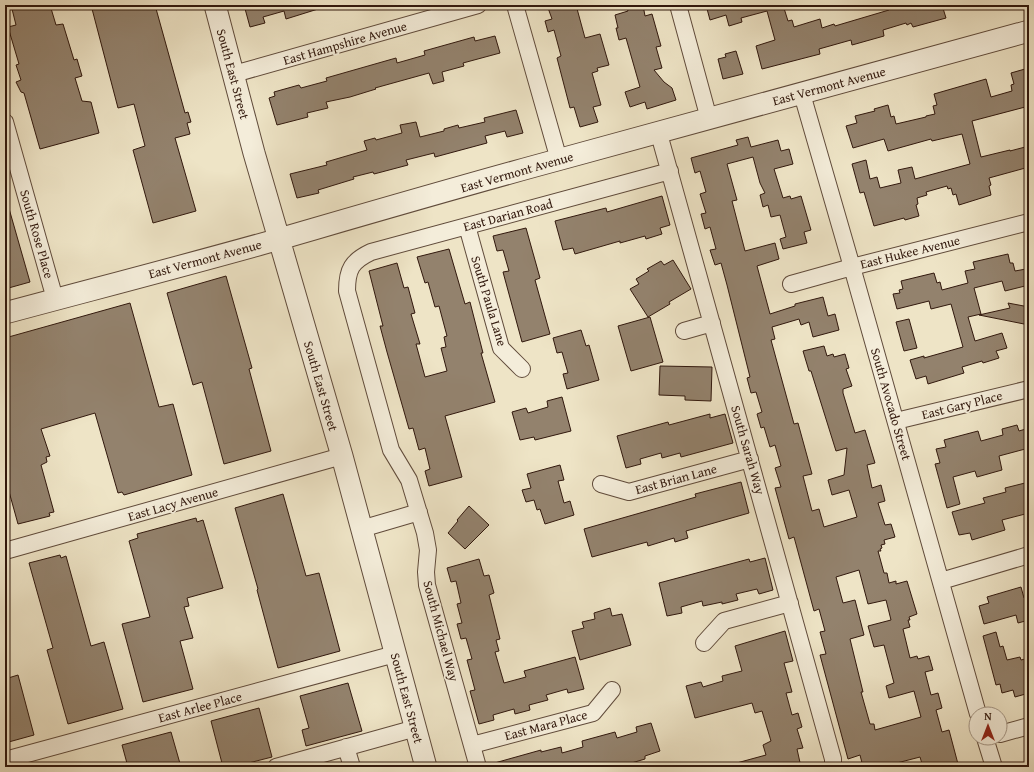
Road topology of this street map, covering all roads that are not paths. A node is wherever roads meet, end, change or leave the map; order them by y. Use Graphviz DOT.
graph roads {
  1 [pos="215,5"];
  2 [pos="478,5"];
  3 [pos="515,5"];
  4 [pos="678,5"];
  5 [pos="1029,31"];
  6 [pos="234,74"];
  7 [pos="802,94"];
  8 [pos="709,119"];
  9 [pos="5,122"];
  10 [pos="659,134"];
  11 [pos="559,160"];
  12 [pos="670,171"];
  13 [pos="1029,222"];
  14 [pos="467,226"];
  15 [pos="280,239"];
  16 [pos="350,267"];
  17 [pos="852,267"];
  18 [pos="791,284"];
  19 [pos="55,299"];
  20 [pos="5,313"];
  21 [pos="712,323"];
  22 [pos="684,331"];
  23 [pos="522,369"];
  24 [pos="1029,389"];
  25 [pos="896,421"];
  26 [pos="342,456"];
  27 [pos="750,459"];
  28 [pos="601,484"];
  29 [pos="419,512"];
  30 [pos="361,529"];
  31 [pos="5,551"];
  32 [pos="1029,555"];
  33 [pos="940,581"];
  34 [pos="790,602"];
  35 [pos="704,643"];
  36 [pos="395,654"];
  37 [pos="612,690"];
  38 [pos="976,706"];
  39 [pos="1029,726"];
  40 [pos="416,728"];
  41 [pos="1008,732"];
  42 [pos="472,745"];
  43 [pos="987,746"];
  44 [pos="346,747"];
  45 [pos="5,760"];
  46 [pos="276,767"];
  47 [pos="352,767"];
  48 [pos="426,767"];
  49 [pos="478,767"];
  50 [pos="833,767"];
  51 [pos="994,767"];
  1 -- 6 [label="street, South East Street"];
  2 -- 6 [label="street, East Hampshire Avenue"];
  3 -- 11 [label="street"];
  4 -- 8 [label="street"];
  5 -- 7 [label="street, East Vermont Avenue"];
  6 -- 15 [label="street, South East Street"];
  7 -- 8 [label="street, East Vermont Avenue"];
  7 -- 17 [label="street, South Avocado Street"];
  8 -- 10 [label="street, East Vermont Avenue"];
  9 -- 19 [label="street, South Rose Place"];
  10 -- 11 [label="street, East Vermont Avenue"];
  10 -- 12 [label="street, South Sarah Way"];
  11 -- 15 [label="street, East Vermont Avenue"];
  12 -- 14 [label="street, East Darian Road"];
  12 -- 21 [label="street, South Sarah Way"];
  13 -- 17 [label="street, East Hukee Avenue"];
  14 -- 16 [label="street, East Darian Road"];
  14 -- 23 [label="street, South Paula Lane"];
  15 -- 19 [label="street, East Vermont Avenue"];
  15 -- 26 [label="street, South East Street"];
  16 -- 29 [label="street, South Michael Way"];
  17 -- 18 [label="street, East Hukee Avenue"];
  17 -- 25 [label="street, South Avocado Street"];
  19 -- 20 [label="street, East Vermont Avenue"];
  21 -- 22 [label="street"];
  21 -- 27 [label="street, South Sarah Way"];
  24 -- 25 [label="street, East Gary Place"];
  25 -- 33 [label="street, South Avocado Street"];
  26 -- 30 [label="street, South East Street"];
  26 -- 31 [label="street, East Lacy Avenue"];
  27 -- 28 [label="street, East Brian Lane"];
  27 -- 34 [label="street, South Sarah Way"];
  29 -- 30 [label="street"];
  29 -- 42 [label="street, South Michael Way"];
  30 -- 36 [label="street, South East Street"];
  32 -- 33 [label="street"];
  33 -- 38 [label="street, South Avocado Street"];
  34 -- 35 [label="street"];
  34 -- 50 [label="street, South Sarah Way"];
  36 -- 40 [label="street, South East Street"];
  36 -- 45 [label="street, East Arlee Place"];
  37 -- 42 [label="street, East Mara Place"];
  39 -- 41 [label="street"];
  40 -- 44 [label="street"];
  40 -- 48 [label="street, South East Street"];
  42 -- 49 [label="street, South Michael Way"];
  43 -- 51 [label="street"];
  44 -- 46 [label="street"];
  44 -- 47 [label="street"];
}
